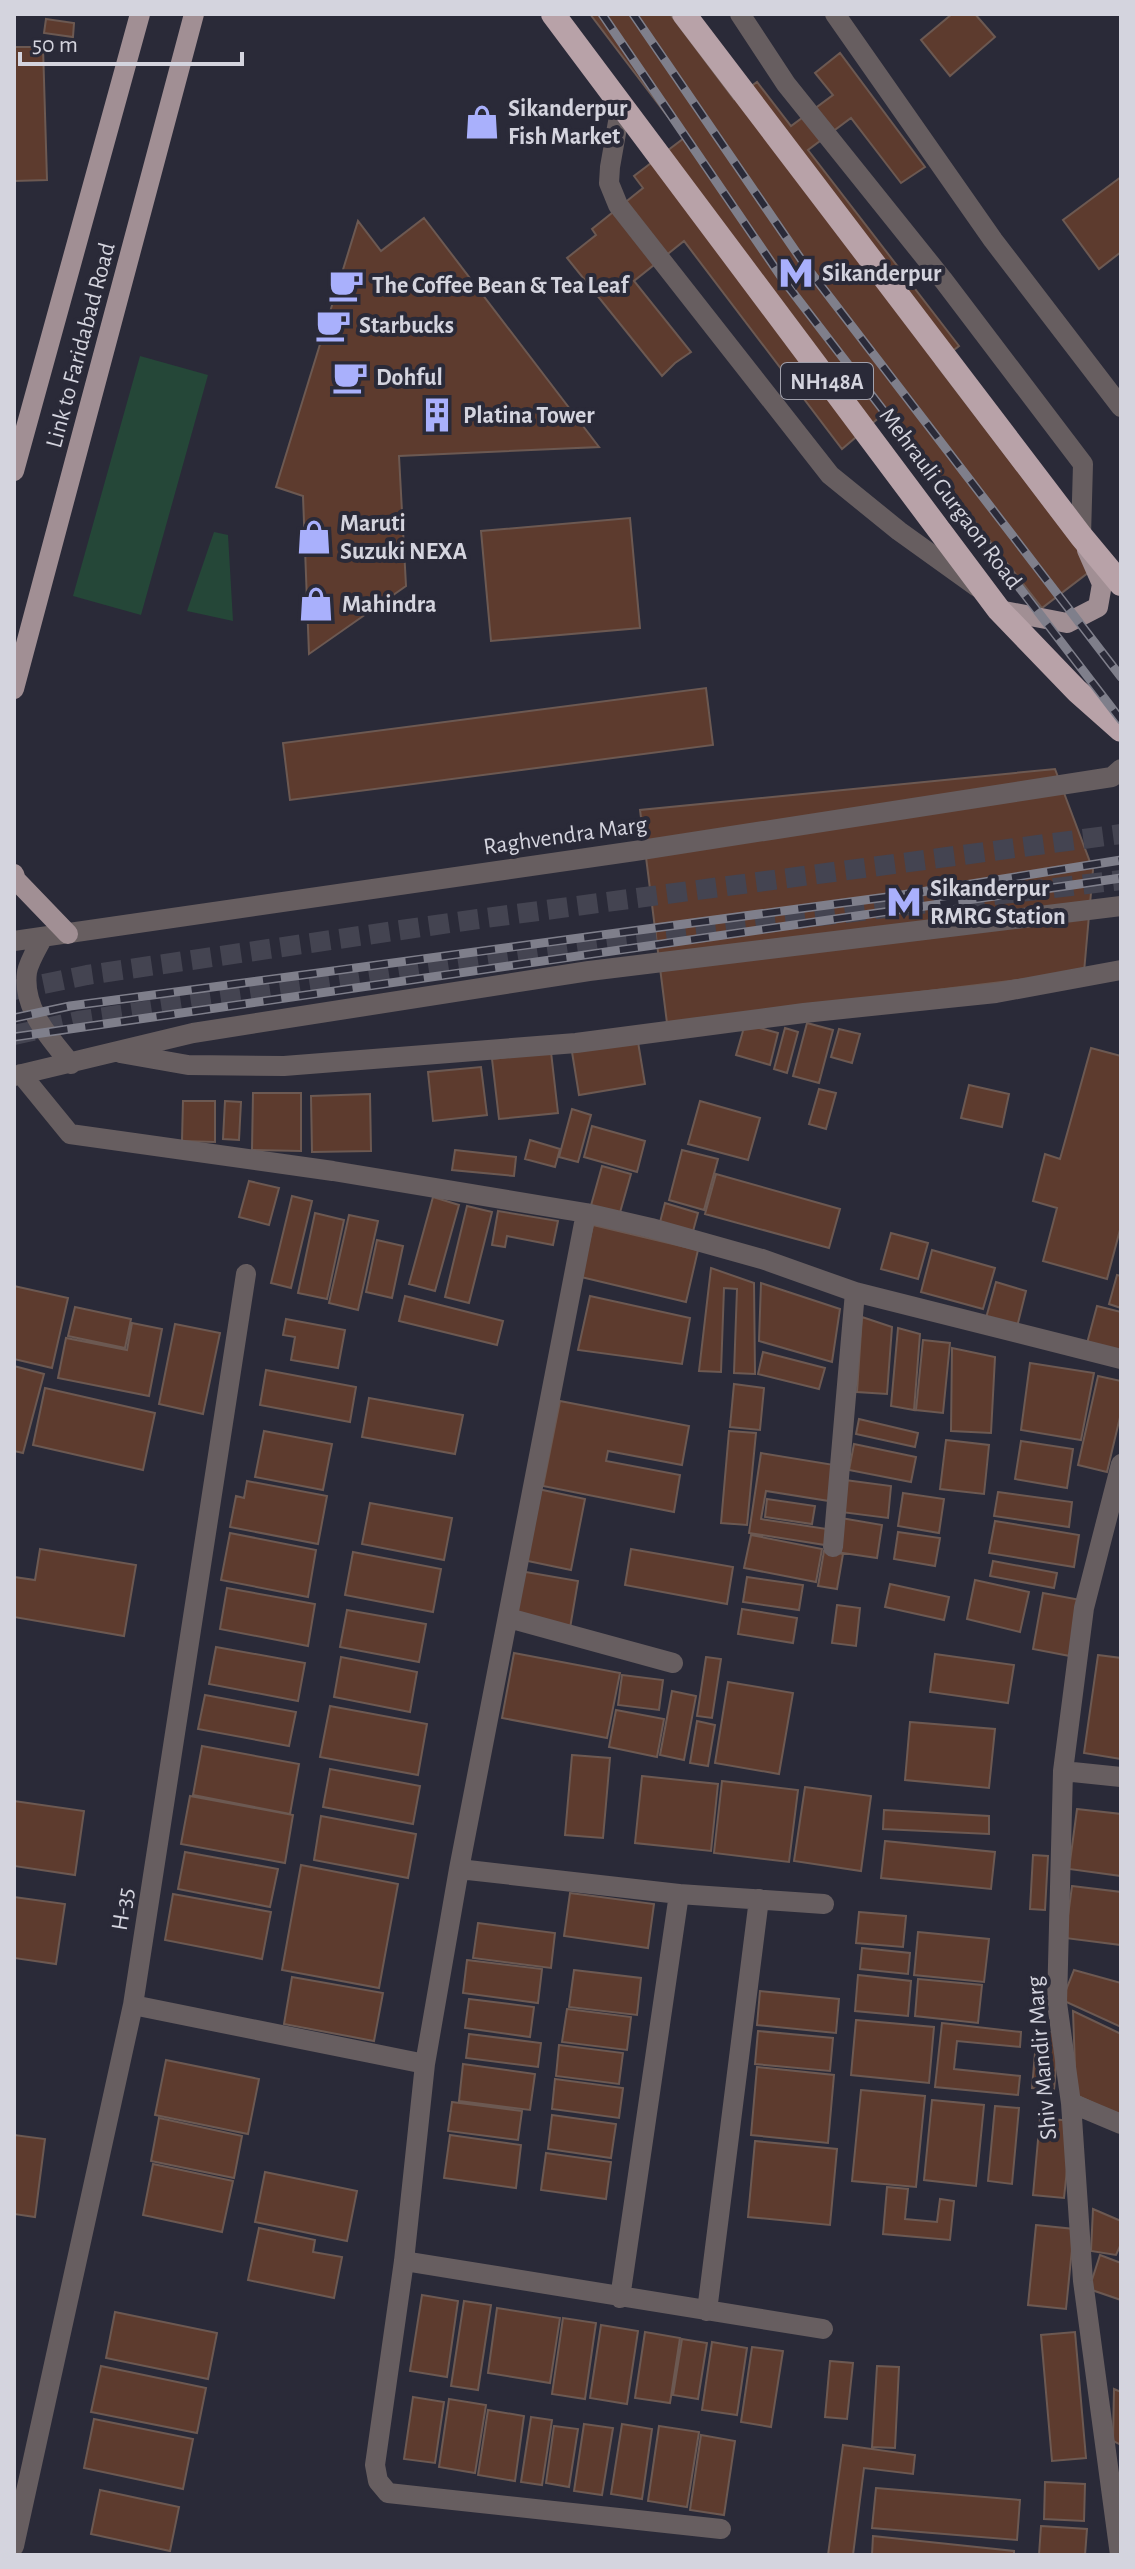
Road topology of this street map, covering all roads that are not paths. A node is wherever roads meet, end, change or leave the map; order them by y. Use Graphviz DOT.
graph roads {
  1 [pos="140,14"];
  2 [pos="194,14"];
  3 [pos="553,14"];
  4 [pos="684,14"];
  5 [pos="740,14"];
  6 [pos="835,14"];
  7 [pos="621,105"];
  8 [pos="1121,407"];
  9 [pos="14,471"];
  10 [pos="1081,536"];
  11 [pos="1121,584"];
  12 [pos="993,602"];
  13 [pos="14,689"];
  14 [pos="1121,730"];
  15 [pos="1121,769"];
  16 [pos="14,874"];
  17 [pos="1121,906"];
  18 [pos="68,934"];
  19 [pos="43,937"];
  20 [pos="14,941"];
  21 [pos="1121,970"];
  22 [pos="112,1051"];
  23 [pos="71,1064"];
  24 [pos="18,1075"];
  25 [pos="586,1213"];
  26 [pos="246,1274"];
  27 [pos="855,1292"];
  28 [pos="1121,1359"];
  29 [pos="1121,1464"];
  30 [pos="833,1547"];
  31 [pos="508,1618"];
  32 [pos="673,1663"];
  33 [pos="1063,1771"];
  34 [pos="1121,1777"];
  35 [pos="459,1869"];
  36 [pos="679,1894"];
  37 [pos="759,1899"];
  38 [pos="824,1904"];
  39 [pos="133,2005"];
  40 [pos="425,2064"];
  41 [pos="1071,2103"];
  42 [pos="1121,2124"];
  43 [pos="404,2261"];
  44 [pos="620,2298"];
  45 [pos="707,2311"];
  46 [pos="823,2329"];
  47 [pos="721,2529"];
  48 [pos="14,2546"];
  49 [pos="1120,2555"];
  1 -- 9 [label="main road, Link to Faridabad Road"];
  2 -- 13 [label="main road, Link to Faridabad Road"];
  3 -- 7 [label="highway, Mehrauli Gurgaon Road / NH148A"];
  4 -- 10 [label="highway"];
  5 -- 10 [label="street"];
  6 -- 8 [label="street"];
  7 -- 12 [label="highway, Mehrauli Gurgaon Road / NH148A"];
  7 -- 12 [label="street"];
  10 -- 11 [label="highway"];
  10 -- 12 [label="main road"];
  12 -- 14 [label="highway, Mehrauli Gurgaon Road / NH148A"];
  15 -- 18 [label="street, Raghvendra Marg"];
  16 -- 18 [label="main road"];
  17 -- 22 [label="street"];
  18 -- 19 [label="street, Raghvendra Marg"];
  19 -- 20 [label="street, Raghvendra Marg"];
  19 -- 23 [label="street"];
  21 -- 22 [label="street"];
  22 -- 23 [label="street"];
  23 -- 24 [label="street"];
  24 -- 25 [label="street"];
  25 -- 27 [label="street"];
  25 -- 31 [label="street"];
  26 -- 39 [label="street, H-35"];
  27 -- 28 [label="street"];
  27 -- 30 [label="street"];
  29 -- 33 [label="street, Shiv Mandir Marg"];
  31 -- 32 [label="street"];
  31 -- 35 [label="street"];
  33 -- 34 [label="street"];
  33 -- 41 [label="street, Shiv Mandir Marg"];
  35 -- 36 [label="street"];
  35 -- 40 [label="street"];
  36 -- 37 [label="street"];
  36 -- 44 [label="street"];
  37 -- 38 [label="street"];
  37 -- 45 [label="street"];
  39 -- 40 [label="street"];
  39 -- 48 [label="street, H-35"];
  40 -- 43 [label="street"];
  41 -- 42 [label="street"];
  41 -- 49 [label="street, Shiv Mandir Marg"];
  43 -- 44 [label="street"];
  43 -- 47 [label="street"];
  44 -- 45 [label="street"];
  45 -- 46 [label="street"];
}
